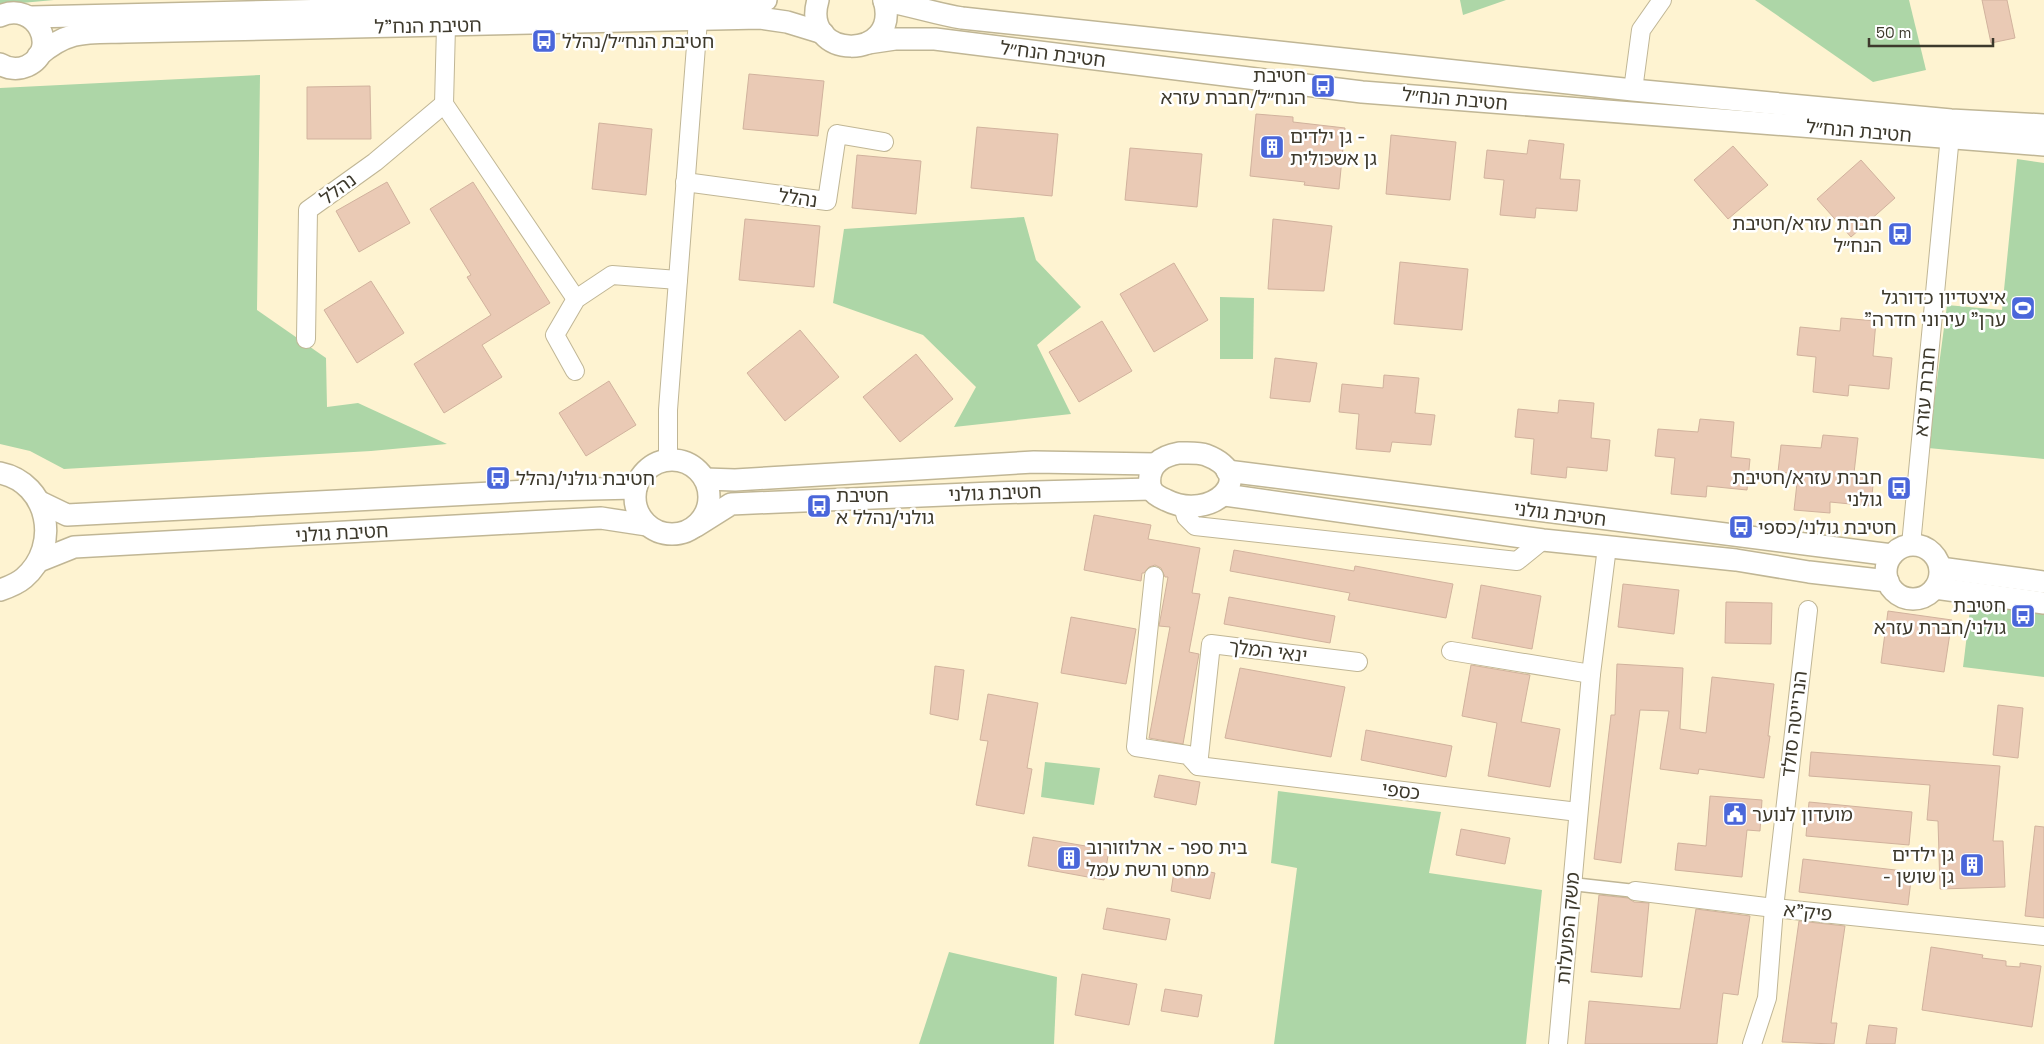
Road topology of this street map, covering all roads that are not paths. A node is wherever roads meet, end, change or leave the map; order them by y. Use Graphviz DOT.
graph roads {
  1 [pos="338,0"];
  2 [pos="766,0"];
  3 [pos="818,0"];
  4 [pos="884,0"];
  5 [pos="1662,0"];
  6 [pos="388,4"];
  7 [pos="313,10"];
  8 [pos="0,16"];
  9 [pos="31,17"];
  10 [pos="698,20"];
  11 [pos="446,26"];
  12 [pos="823,33"];
  13 [pos="868,43"];
  14 [pos="38,56"];
  15 [pos="0,64"];
  16 [pos="1633,90"];
  17 [pos="444,104"];
  18 [pos="2044,125"];
  19 [pos="1950,129"];
  20 [pos="884,142"];
  21 [pos="2044,145"];
  22 [pos="685,182"];
  23 [pos="678,280"];
  24 [pos="576,299"];
  25 [pos="306,339"];
  26 [pos="575,371"];
  27 [pos="668,460"];
  28 [pos="1155,464"];
  29 [pos="1227,472"];
  30 [pos="0,473"];
  31 [pos="705,480"];
  32 [pos="636,488"];
  33 [pos="1151,489"];
  34 [pos="1224,495"];
  35 [pos="40,502"];
  36 [pos="1183,506"];
  37 [pos="648,525"];
  38 [pos="696,526"];
  39 [pos="1543,540"];
  40 [pos="1912,545"];
  41 [pos="1607,547"];
  42 [pos="1892,555"];
  43 [pos="39,561"];
  44 [pos="1154,576"];
  45 [pos="1938,578"];
  46 [pos="1888,581"];
  47 [pos="2044,582"];
  48 [pos="0,590"];
  49 [pos="2044,603"];
  50 [pos="1808,610"];
  51 [pos="1451,651"];
  52 [pos="1358,662"];
  53 [pos="1591,674"];
  54 [pos="1198,766"];
  55 [pos="1578,812"];
  56 [pos="1572,884"];
  57 [pos="1635,891"];
  58 [pos="1774,908"];
  59 [pos="2044,936"];
  60 [pos="1558,1044"];
  61 [pos="1752,1044"];
  1 -- 7 [label="street"];
  2 -- 6 [label="street, חטיבת הנח\"ל"];
  3 -- 12 [label="street"];
  4 -- 13 [label="street"];
  4 -- 16 [label="street, חטיבת הנח״ל"];
  5 -- 16 [label="street"];
  6 -- 7 [label="street, חטיבת הנח\"ל"];
  7 -- 9 [label="street, חטיבת הנח\"ל"];
  8 -- 9 [label="street, חטיבת הנח\"ל"];
  9 -- 14 [label="street"];
  10 -- 11 [label="street, חטיבת הנח\"ל"];
  10 -- 12 [label="street, חטיבת הנח\"ל"];
  10 -- 22 [label="street"];
  11 -- 14 [label="street, חטיבת הנח\"ל"];
  11 -- 17 [label="street"];
  12 -- 13 [label="street, חטיבת הנח״ל"];
  13 -- 19 [label="street, חטיבת הנח״ל"];
  14 -- 15 [label="street, חטיבת הנח\"ל"];
  16 -- 19 [label="street, חטיבת הנח״ל"];
  17 -- 24 [label="street"];
  17 -- 25 [label="street, נהלל"];
  18 -- 19 [label="street, חטיבת הנח״ל"];
  19 -- 21 [label="street, חטיבת הנח״ל"];
  19 -- 40 [label="street, חברת עזרא"];
  20 -- 22 [label="street, נהלל"];
  22 -- 23 [label="street"];
  23 -- 24 [label="street"];
  23 -- 27 [label="street"];
  24 -- 26 [label="street"];
  27 -- 31 [label="street"];
  27 -- 32 [label="street"];
  28 -- 29 [label="street"];
  28 -- 31 [label="street, חטיבת גולני"];
  28 -- 33 [label="street"];
  29 -- 34 [label="street"];
  29 -- 42 [label="street, חטיבת גולני"];
  30 -- 35 [label="street"];
  31 -- 38 [label="street"];
  32 -- 35 [label="street, חטיבת גולני"];
  32 -- 37 [label="street"];
  33 -- 36 [label="street"];
  33 -- 38 [label="street, חטיבת גולני"];
  34 -- 36 [label="street"];
  34 -- 39 [label="street, חטיבת גולני"];
  35 -- 43 [label="street"];
  36 -- 39 [label="street, חטיבת גולני"];
  37 -- 38 [label="street"];
  37 -- 43 [label="street, חטיבת גולני"];
  39 -- 41 [label="street, חטיבת גולני"];
  40 -- 42 [label="street"];
  40 -- 45 [label="street"];
  41 -- 46 [label="street, חטיבת גולני"];
  41 -- 53 [label="street"];
  42 -- 46 [label="street"];
  43 -- 48 [label="street"];
  44 -- 54 [label="street, כספי"];
  45 -- 46 [label="street"];
  45 -- 47 [label="street"];
  45 -- 49 [label="street"];
  50 -- 58 [label="street, הנרייטה סולד"];
  51 -- 53 [label="street"];
  52 -- 54 [label="street, ינאי המלך"];
  53 -- 55 [label="street"];
  54 -- 55 [label="street, כספי"];
  55 -- 56 [label="street, משק הפועלות"];
  56 -- 57 [label="street, פיק\"א"];
  56 -- 60 [label="street, משק הפועלות"];
  57 -- 58 [label="street, פיק\"א"];
  58 -- 59 [label="street, פיק\"א"];
  58 -- 61 [label="street, הנרייטה סולד"];
}
